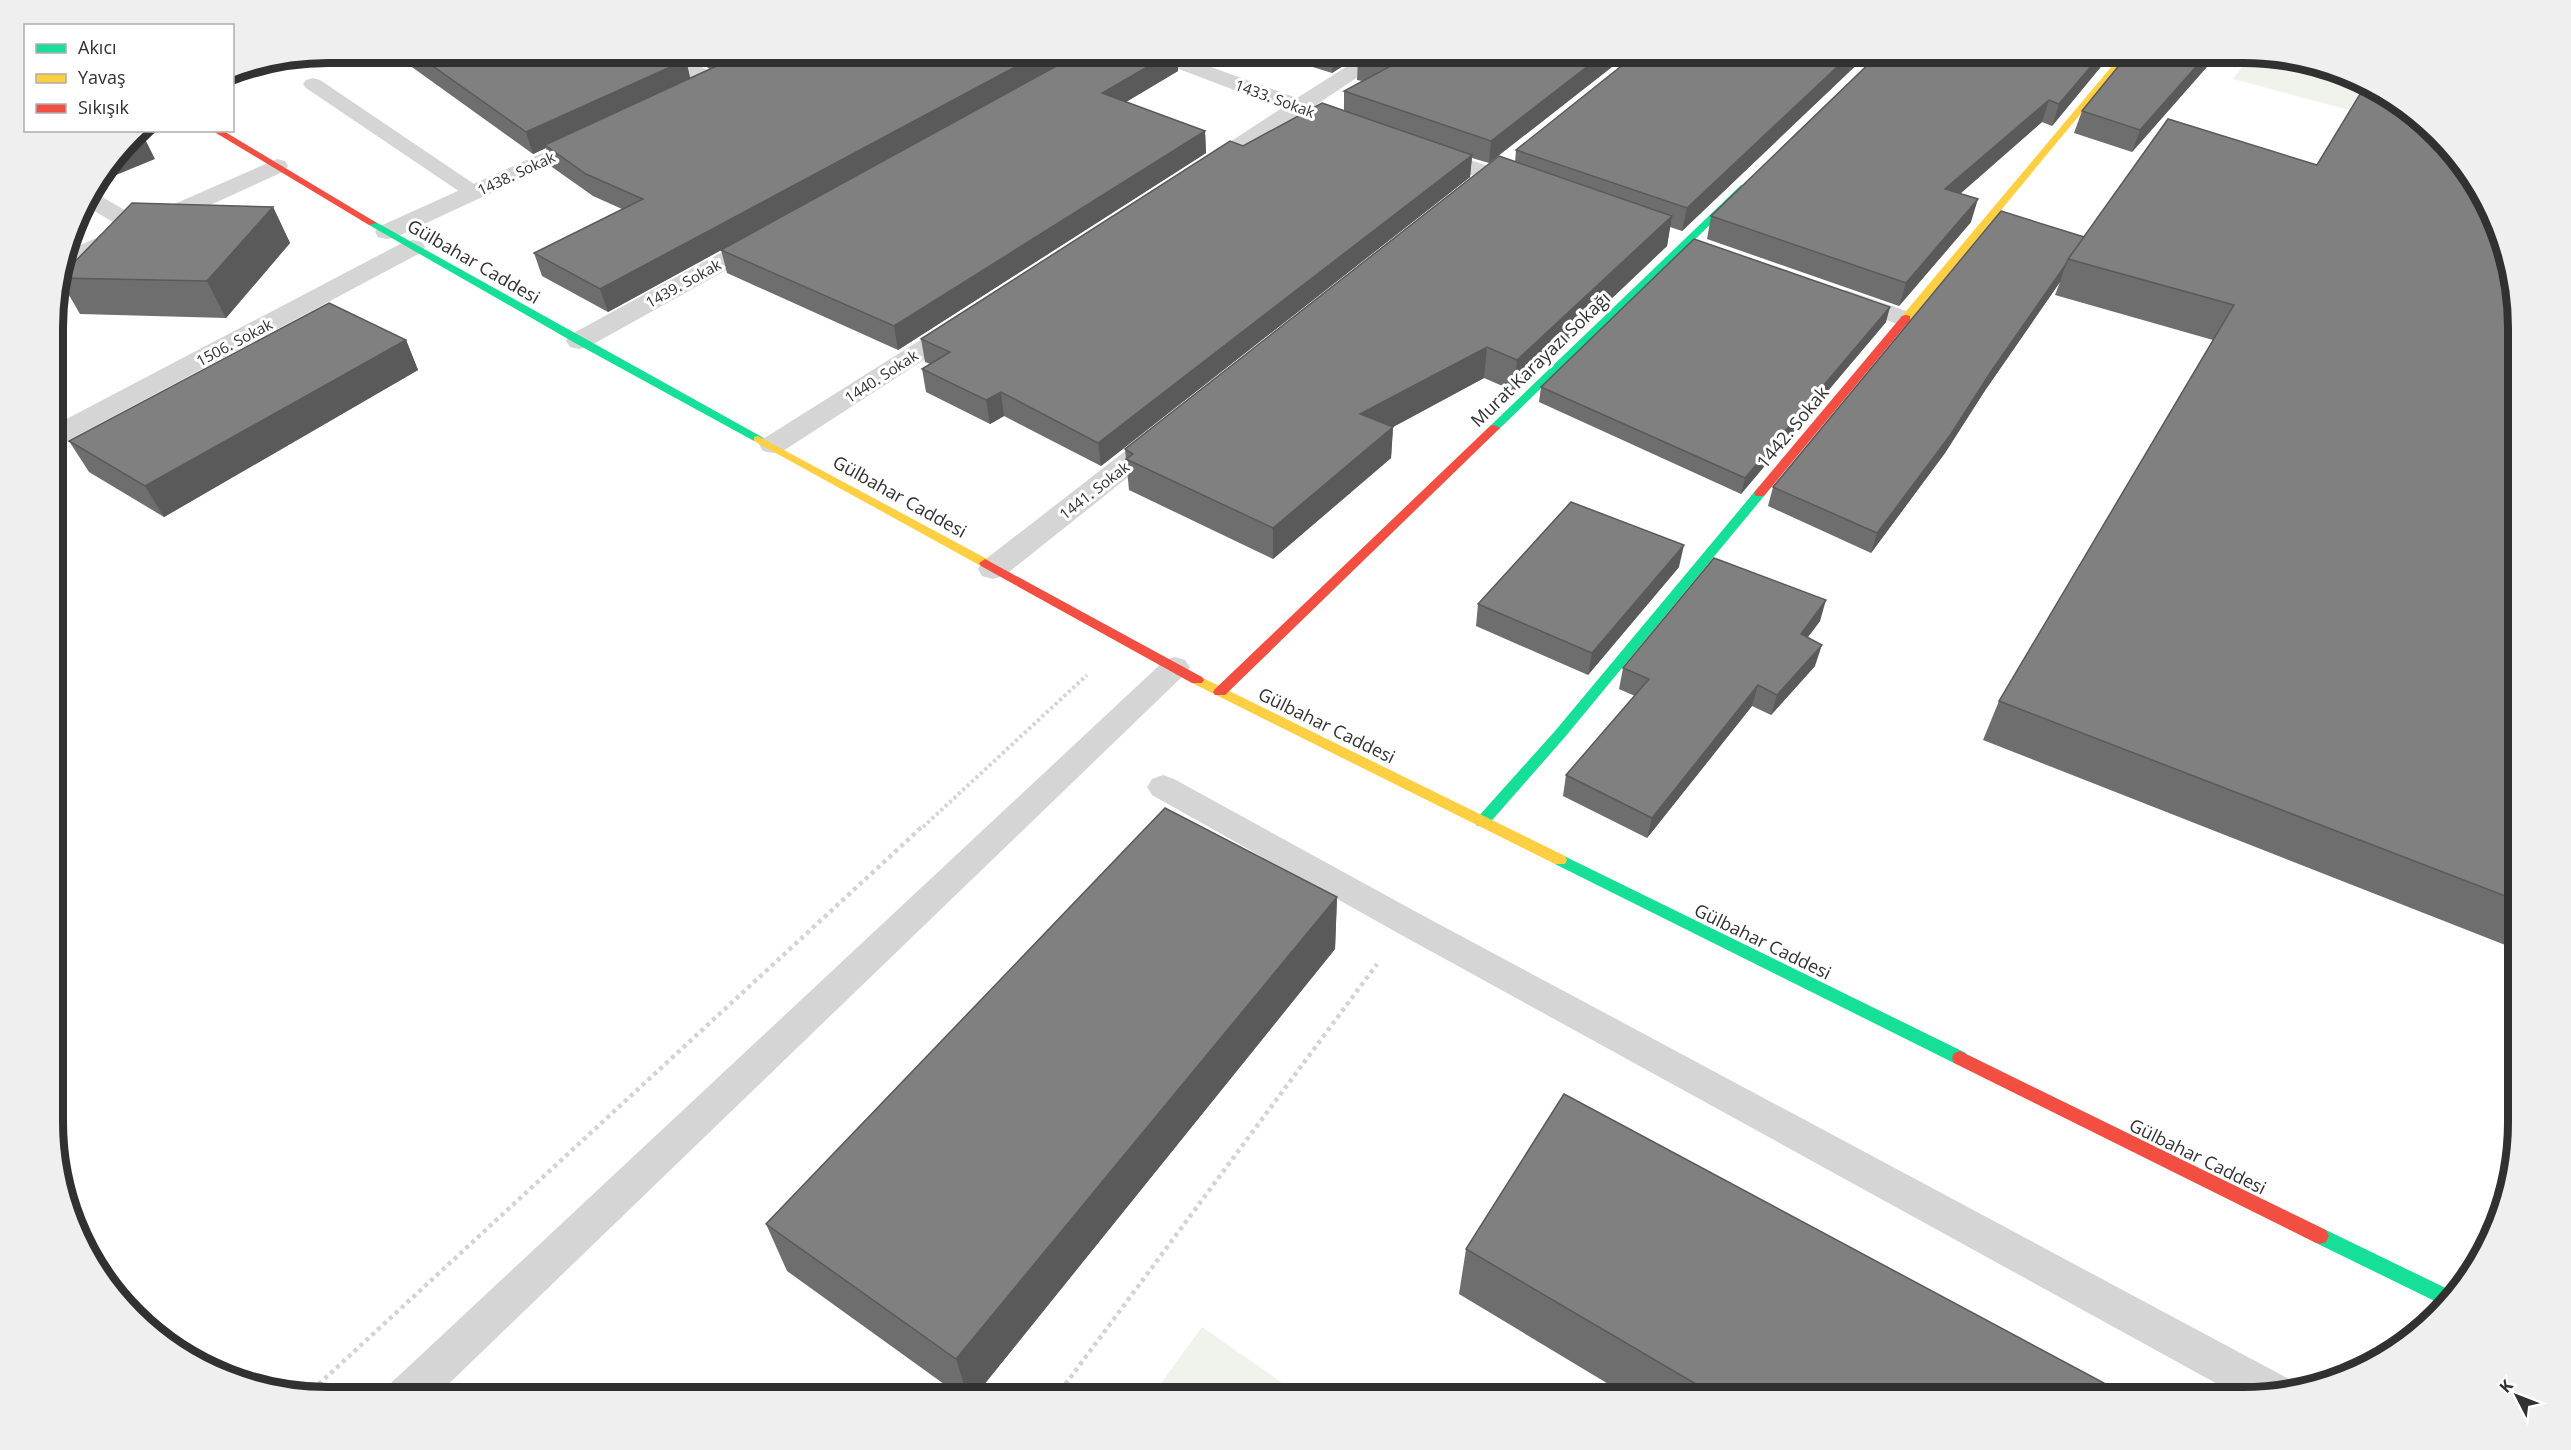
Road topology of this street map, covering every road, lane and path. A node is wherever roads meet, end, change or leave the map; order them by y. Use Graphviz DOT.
graph roads {
  1 [pos="681,63"];
  2 [pos="1183,63"];
  3 [pos="1365,63"];
  4 [pos="2115,63"];
  5 [pos="733,72"];
  6 [pos="711,82"];
  7 [pos="313,84"];
  8 [pos="690,92"];
  9 [pos="1299,107"];
  10 [pos="218,132"];
  11 [pos="603,132"];
  12 [pos="1375,134"];
  13 [pos="1407,145"];
  14 [pos="277,166"];
  15 [pos="1755,176"];
  16 [pos="1180,184"];
  17 [pos="473,192"];
  18 [pos="1547,194"];
  19 [pos="95,201"];
  20 [pos="788,225"];
  21 [pos="140,229"];
  22 [pos="387,232"];
  23 [pos="413,247"];
  24 [pos="72,258"];
  25 [pos="1829,292"];
  26 [pos="981,311"];
  27 [pos="1906,319"];
  28 [pos="579,341"];
  29 [pos="1178,423"];
  30 [pos="63,432"];
  31 [pos="773,445"];
  32 [pos="993,569"];
  33 [pos="1126,640"];
  34 [pos="1175,667"];
  35 [pos="1220,693"];
  36 [pos="1163,787"];
  37 [pos="1482,822"];
  38 [pos="1408,923"];
  39 [pos="2443,1296"];
  40 [pos="316,1386"];
  41 [pos="2261,1386"];
  42 [pos="417,1387"];
  43 [pos="1063,1387"];
  1 -- 6 [label="street"];
  2 -- 9 [label="street, 1433. Sokak"];
  3 -- 9 [label="street"];
  4 -- 27 [label="street, 1442. Sokak"];
  5 -- 6 [label="street"];
  6 -- 8 [label="street"];
  7 -- 17 [label="lane"];
  9 -- 12 [label="street, 1433. Sokak"];
  9 -- 16 [label="street"];
  10 -- 14 [label="street, Gülbahar Caddesi"];
  11 -- 17 [label="street, 1438. Sokak"];
  13 -- 18 [label="street"];
  14 -- 21 [label="street"];
  14 -- 22 [label="street, Gülbahar Caddesi"];
  15 -- 35 [label="street, Murat Karayazı Sokağı"];
  17 -- 22 [label="street, 1438. Sokak"];
  19 -- 21 [label="street"];
  20 -- 28 [label="street, 1439. Sokak"];
  21 -- 24 [label="street"];
  22 -- 23 [label="street, Gülbahar Caddesi"];
  23 -- 28 [label="street, Gülbahar Caddesi"];
  23 -- 30 [label="street, 1506. Sokak"];
  25 -- 27 [label="street"];
  26 -- 31 [label="street, 1440. Sokak"];
  27 -- 37 [label="street, 1442. Sokak"];
  28 -- 31 [label="street, Gülbahar Caddesi"];
  29 -- 32 [label="street, 1441. Sokak"];
  31 -- 32 [label="street, Gülbahar Caddesi"];
  32 -- 33 [label="street, Gülbahar Caddesi"];
  33 -- 34 [label="street, Gülbahar Caddesi"];
  33 -- 40 [label="path"];
  34 -- 35 [label="street, Gülbahar Caddesi"];
  34 -- 42 [label="lane"];
  35 -- 37 [label="street, Gülbahar Caddesi"];
  36 -- 38 [label="lane"];
  37 -- 39 [label="street, Gülbahar Caddesi"];
  38 -- 41 [label="lane"];
  38 -- 43 [label="path"];
}
